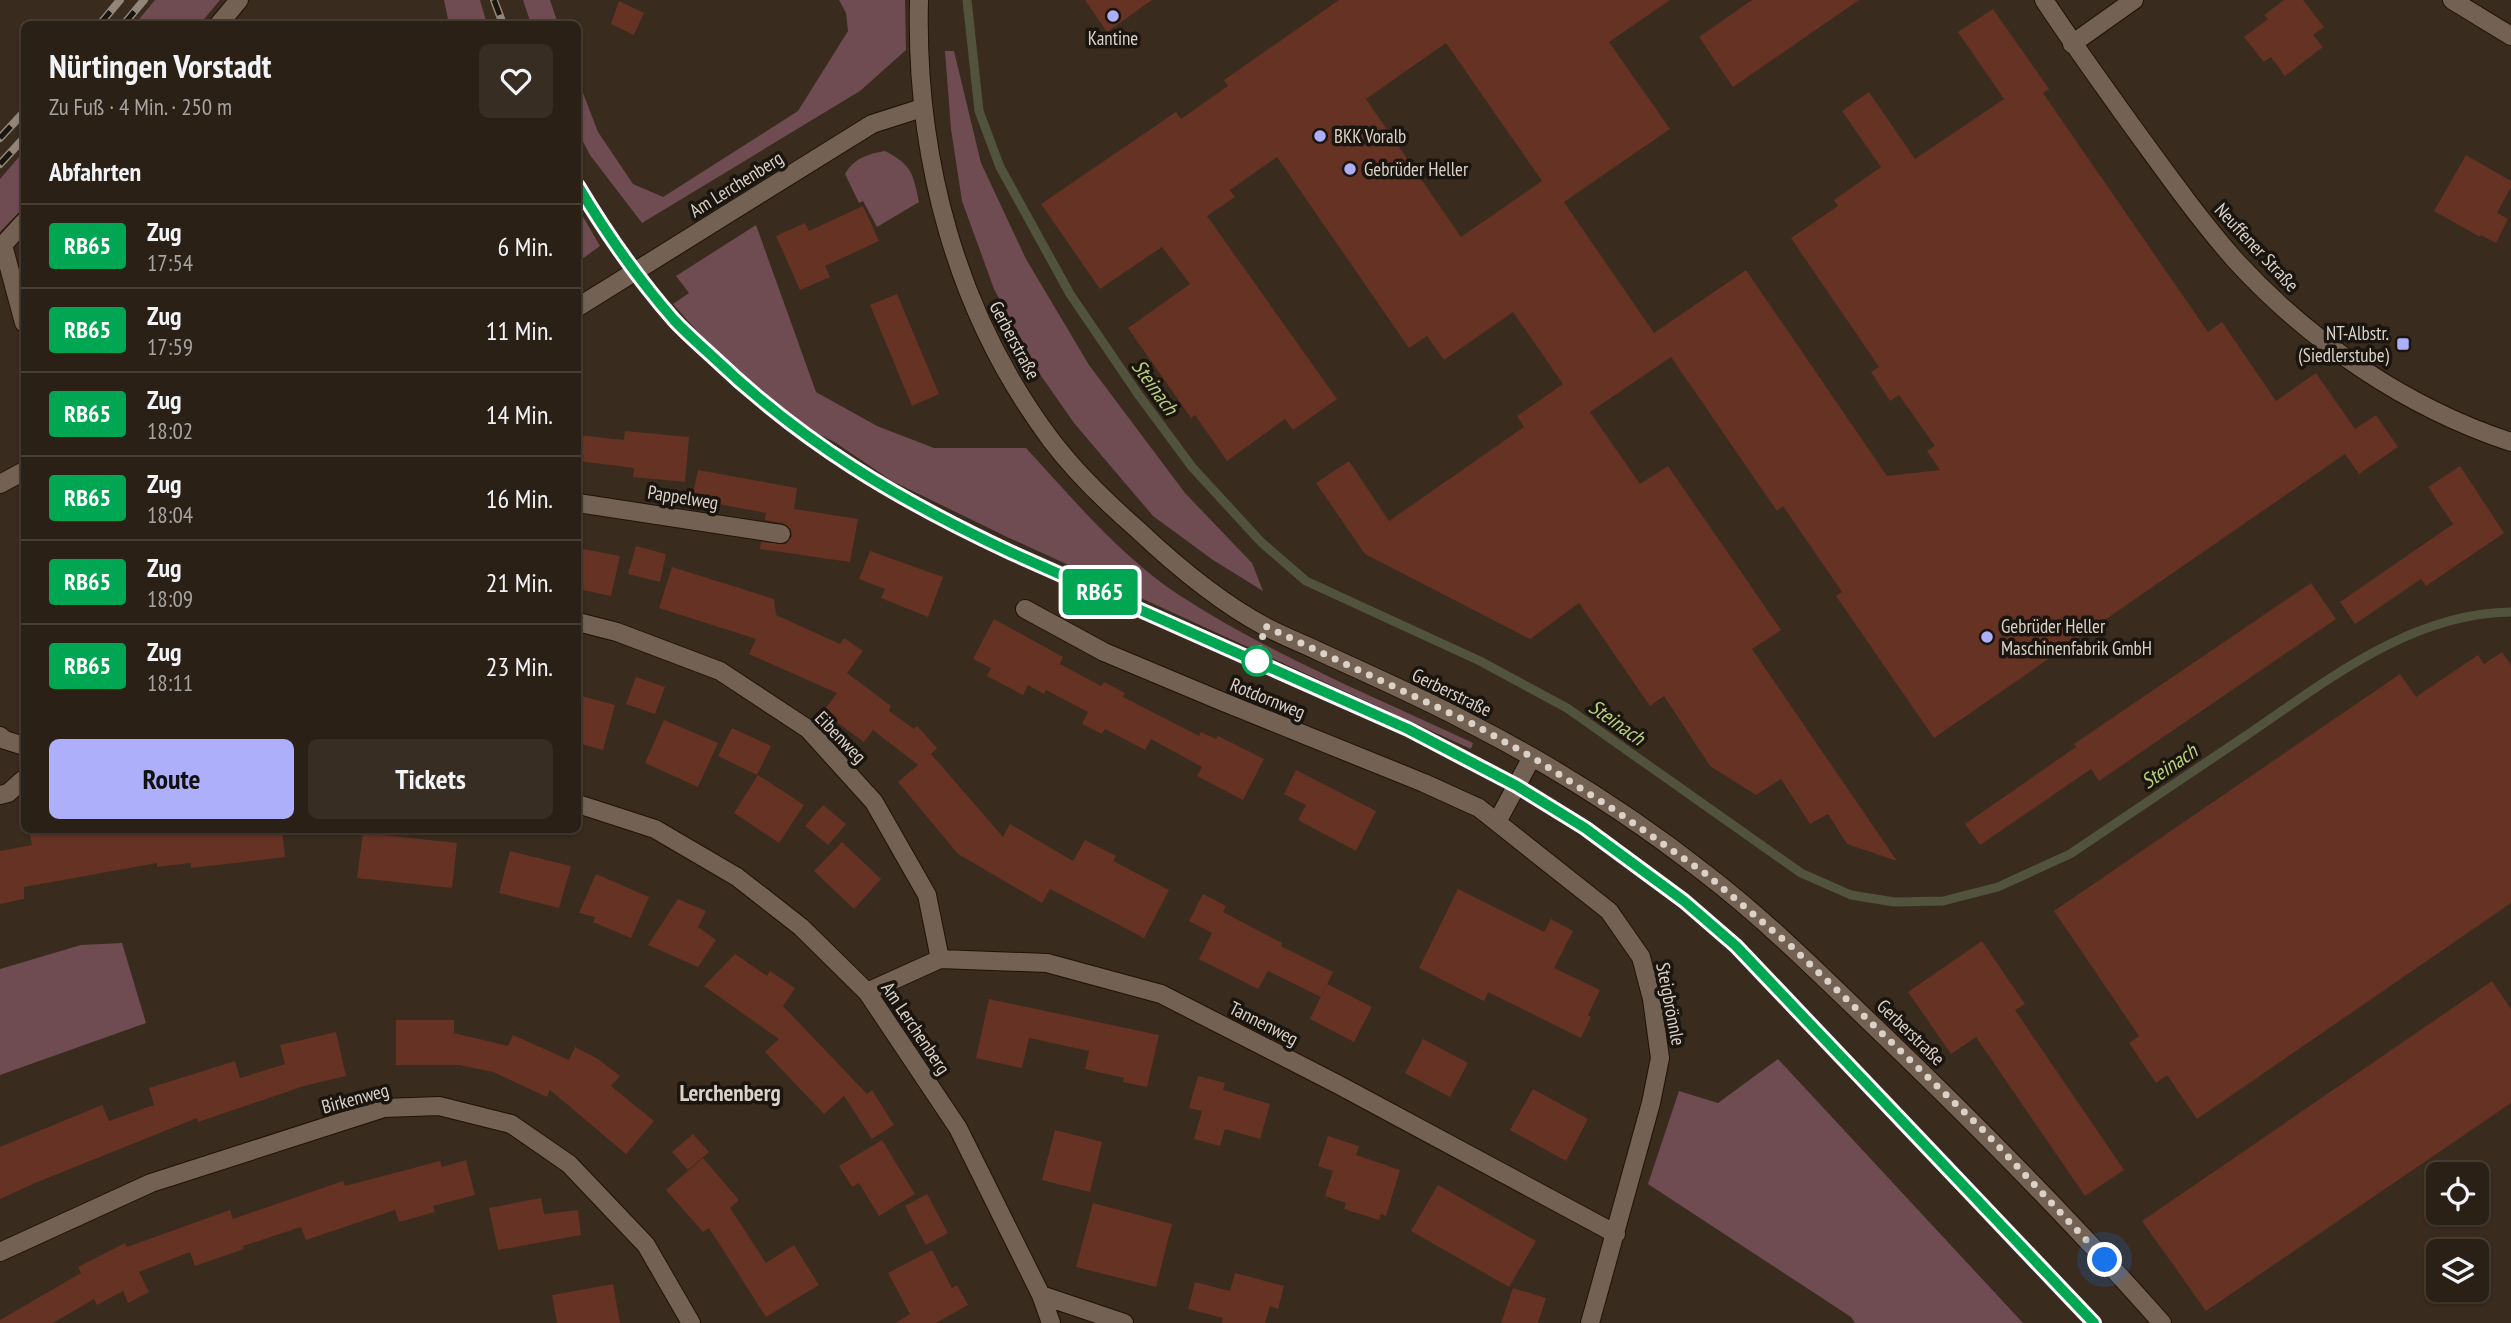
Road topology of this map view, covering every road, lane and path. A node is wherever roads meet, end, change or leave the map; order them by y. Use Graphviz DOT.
graph roads {
  1 [pos="239,0"];
  2 [pos="919,0"];
  3 [pos="2043,0"];
  4 [pos="2134,0"];
  5 [pos="2452,0"];
  6 [pos="222,21"];
  7 [pos="2511,36"];
  8 [pos="2073,44"];
  9 [pos="922,108"];
  10 [pos="21,225"];
  11 [pos="581,305"];
  12 [pos="21,312"];
  13 [pos="2511,442"];
  14 [pos="21,473"];
  15 [pos="0,484"];
  16 [pos="581,503"];
  17 [pos="781,534"];
  18 [pos="1025,609"];
  19 [pos="581,623"];
  20 [pos="0,736"];
  21 [pos="21,745"];
  22 [pos="1532,757"];
  23 [pos="21,782"];
  24 [pos="0,795"];
  25 [pos="581,805"];
  26 [pos="1497,822"];
  27 [pos="940,959"];
  28 [pos="867,992"];
  29 [pos="1616,1234"];
  30 [pos="0,1252"];
  31 [pos="1041,1294"];
  32 [pos="691,1323"];
  33 [pos="1051,1323"];
  34 [pos="1124,1323"];
  35 [pos="1590,1323"];
  36 [pos="2162,1323"];
  1 -- 6 [label="street"];
  2 -- 9 [label="street, Gerberstraße"];
  3 -- 8 [label="street, Neuffener Straße"];
  4 -- 8 [label="street"];
  5 -- 7 [label="street"];
  8 -- 13 [label="street, Neuffener Straße"];
  9 -- 11 [label="street, Am Lerchenberg"];
  9 -- 22 [label="street, Gerberstraße"];
  10 -- 12 [label="street"];
  14 -- 15 [label="street"];
  16 -- 17 [label="street, Pappelweg"];
  18 -- 26 [label="street, Rotdornweg"];
  19 -- 27 [label="street, Eibenweg"];
  20 -- 21 [label="street"];
  22 -- 26 [label="street"];
  22 -- 36 [label="street, Gerberstraße"];
  23 -- 24 [label="street"];
  25 -- 28 [label="street, Am Lerchenberg"];
  26 -- 29 [label="street, Steigbrönnle"];
  27 -- 28 [label="street, Tannenweg"];
  27 -- 29 [label="street, Tannenweg"];
  28 -- 31 [label="street, Am Lerchenberg"];
  29 -- 35 [label="street, Steigbrönnle"];
  30 -- 32 [label="street, Birkenweg"];
  31 -- 33 [label="street, Am Lerchenberg"];
  31 -- 34 [label="street"];
}
